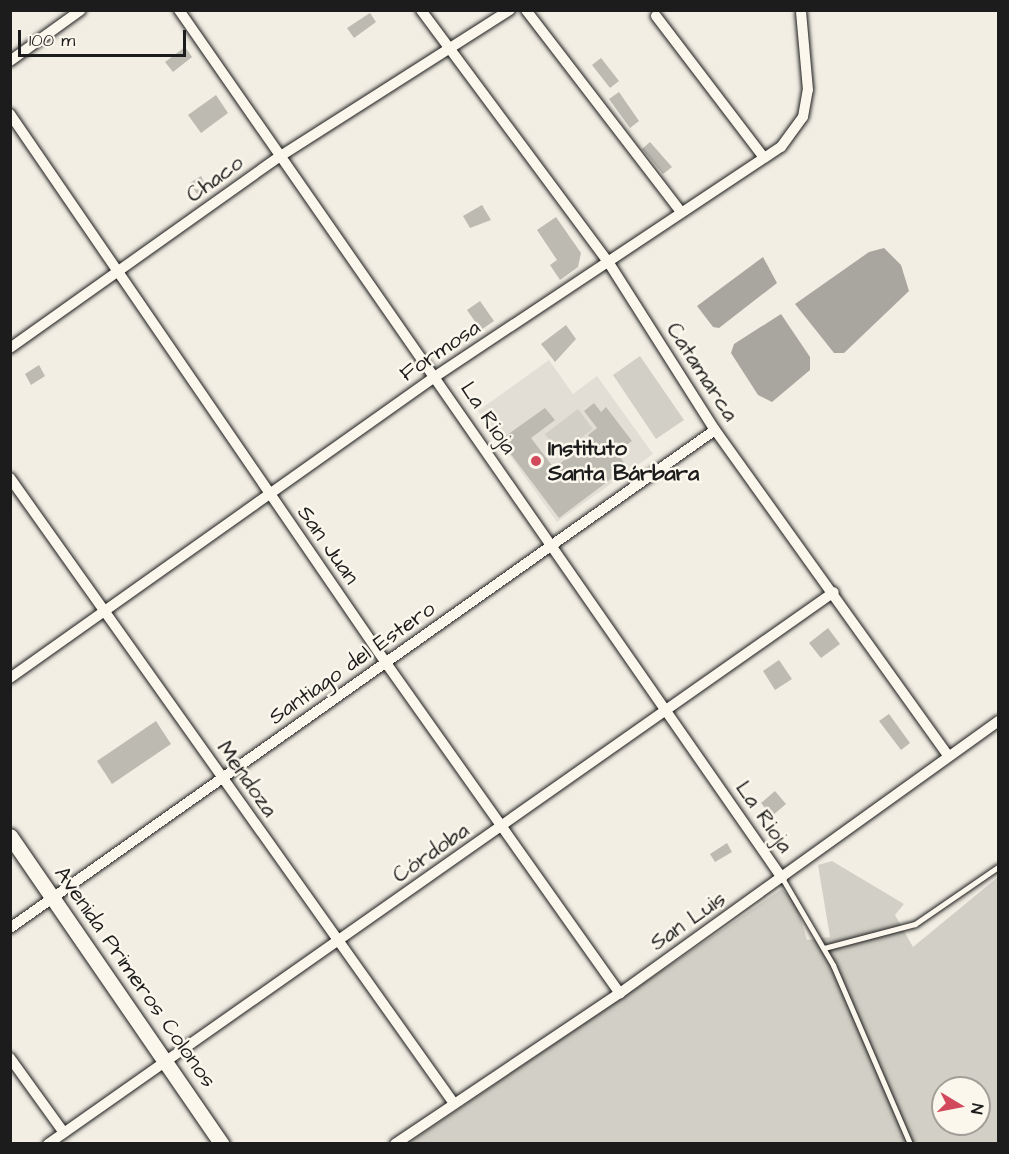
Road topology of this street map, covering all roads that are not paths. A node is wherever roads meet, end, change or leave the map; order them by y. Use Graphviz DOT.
graph roads {
  1 [pos="81,10"];
  2 [pos="179,10"];
  3 [pos="421,10"];
  4 [pos="510,10"];
  5 [pos="525,10"];
  6 [pos="801,12"];
  7 [pos="656,15"];
  8 [pos="448,51"];
  9 [pos="10,62"];
  10 [pos="10,114"];
  11 [pos="279,158"];
  12 [pos="764,158"];
  13 [pos="681,212"];
  14 [pos="608,260"];
  15 [pos="117,275"];
  16 [pos="10,348"];
  17 [pos="436,376"];
  18 [pos="715,430"];
  19 [pos="10,478"];
  20 [pos="268,493"];
  21 [pos="551,547"];
  22 [pos="834,592"];
  23 [pos="105,611"];
  24 [pos="386,663"];
  25 [pos="10,678"];
  26 [pos="666,711"];
  27 [pos="999,721"];
  28 [pos="948,756"];
  29 [pos="221,777"];
  30 [pos="501,828"];
  31 [pos="10,836"];
  32 [pos="999,867"];
  33 [pos="782,878"];
  34 [pos="53,899"];
  35 [pos="10,928"];
  36 [pos="338,942"];
  37 [pos="824,948"];
  38 [pos="620,993"];
  39 [pos="10,1058"];
  40 [pos="167,1061"];
  41 [pos="453,1102"];
  42 [pos="64,1133"];
  43 [pos="48,1143"];
  44 [pos="222,1143"];
  45 [pos="395,1143"];
  46 [pos="910,1143"];
  1 -- 9 [label="street"];
  2 -- 11 [label="street, La Rioja"];
  3 -- 8 [label="street, Catamarca"];
  4 -- 8 [label="street, Chaco"];
  5 -- 13 [label="street"];
  6 -- 12 [label="street, Formosa"];
  7 -- 12 [label="street"];
  8 -- 11 [label="street, Chaco"];
  8 -- 14 [label="street, Catamarca"];
  10 -- 15 [label="street, San Juan"];
  11 -- 15 [label="street, Chaco"];
  11 -- 17 [label="street, La Rioja"];
  12 -- 13 [label="street, Formosa"];
  13 -- 14 [label="street, Formosa"];
  14 -- 17 [label="street, Formosa"];
  14 -- 18 [label="street, Catamarca"];
  15 -- 16 [label="street, Chaco"];
  15 -- 20 [label="street, San Juan"];
  17 -- 20 [label="street, Formosa"];
  17 -- 21 [label="street, La Rioja"];
  18 -- 21 [label="street, Santiago del Estero"];
  18 -- 22 [label="street, Catamarca"];
  19 -- 23 [label="street, Mendoza"];
  20 -- 23 [label="street, Formosa"];
  20 -- 24 [label="street, San Juan"];
  21 -- 24 [label="street, Santiago del Estero"];
  21 -- 26 [label="street, La Rioja"];
  22 -- 26 [label="street, Córdoba"];
  22 -- 28 [label="street, Catamarca"];
  23 -- 25 [label="street, Formosa"];
  23 -- 29 [label="street, Mendoza"];
  24 -- 29 [label="street, Santiago del Estero"];
  24 -- 30 [label="street, San Juan"];
  26 -- 30 [label="street, Córdoba"];
  26 -- 33 [label="street, La Rioja"];
  27 -- 28 [label="street, San Luis"];
  28 -- 33 [label="street, San Luis"];
  29 -- 34 [label="street, Santiago del Estero"];
  29 -- 36 [label="street, Mendoza"];
  30 -- 36 [label="street, Córdoba"];
  30 -- 38 [label="street, San Juan"];
  31 -- 34 [label="street, Avenida Primeros Colonos"];
  32 -- 37 [label="lane"];
  33 -- 37 [label="lane"];
  33 -- 38 [label="street, San Luis"];
  34 -- 35 [label="street, Santiago del Estero"];
  34 -- 40 [label="street, Avenida Primeros Colonos"];
  36 -- 40 [label="street, Córdoba"];
  36 -- 41 [label="street, Mendoza"];
  37 -- 46 [label="lane"];
  38 -- 41 [label="street, San Luis"];
  39 -- 42 [label="street"];
  40 -- 42 [label="street, Córdoba"];
  40 -- 44 [label="street, Avenida Primeros Colonos"];
  41 -- 45 [label="street, San Luis"];
  42 -- 43 [label="street, Córdoba"];
}
